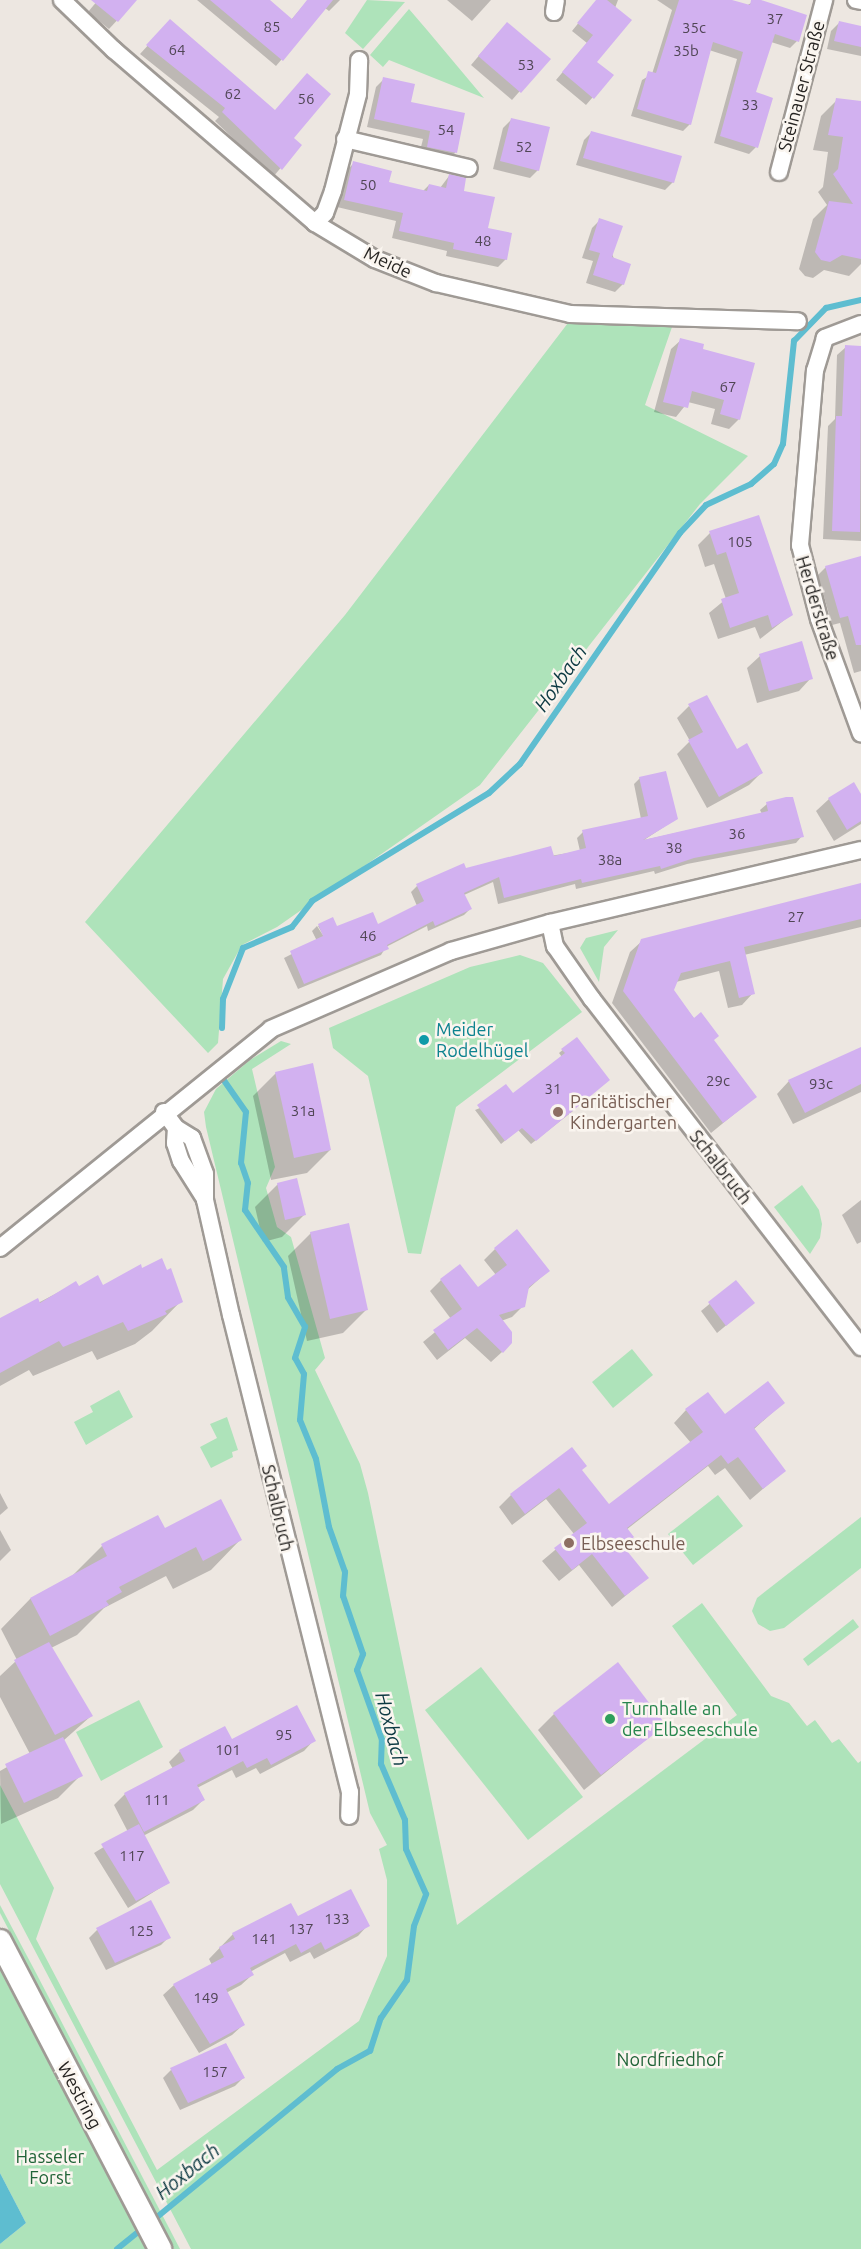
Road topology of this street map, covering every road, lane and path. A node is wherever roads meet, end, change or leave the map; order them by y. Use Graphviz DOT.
graph roads {
  1 [pos="824,0"];
  2 [pos="856,0"];
  3 [pos="62,1"];
  4 [pos="861,1"];
  5 [pos="359,60"];
  6 [pos="345,140"];
  7 [pos="469,168"];
  8 [pos="779,172"];
  9 [pos="315,223"];
  10 [pos="798,321"];
  11 [pos="861,324"];
  12 [pos="861,734"];
  13 [pos="861,850"];
  14 [pos="550,923"];
  15 [pos="164,1112"];
  16 [pos="0,1248"];
  17 [pos="861,1347"];
  18 [pos="349,1816"];
  19 [pos="0,1941"];
  20 [pos="160,2249"];
  1 -- 8 [label="street, Steinauer Straße"];
  2 -- 4 [label="street"];
  3 -- 9 [label="street, Meide"];
  5 -- 6 [label="street"];
  6 -- 7 [label="street"];
  6 -- 9 [label="street"];
  9 -- 10 [label="street, Meide"];
  11 -- 12 [label="street, Herderstraße"];
  13 -- 14 [label="street"];
  14 -- 15 [label="street"];
  14 -- 17 [label="street, Schalbruch"];
  15 -- 16 [label="street"];
  15 -- 18 [label="street, Schalbruch"];
  19 -- 20 [label="main road, Westring"];
}
